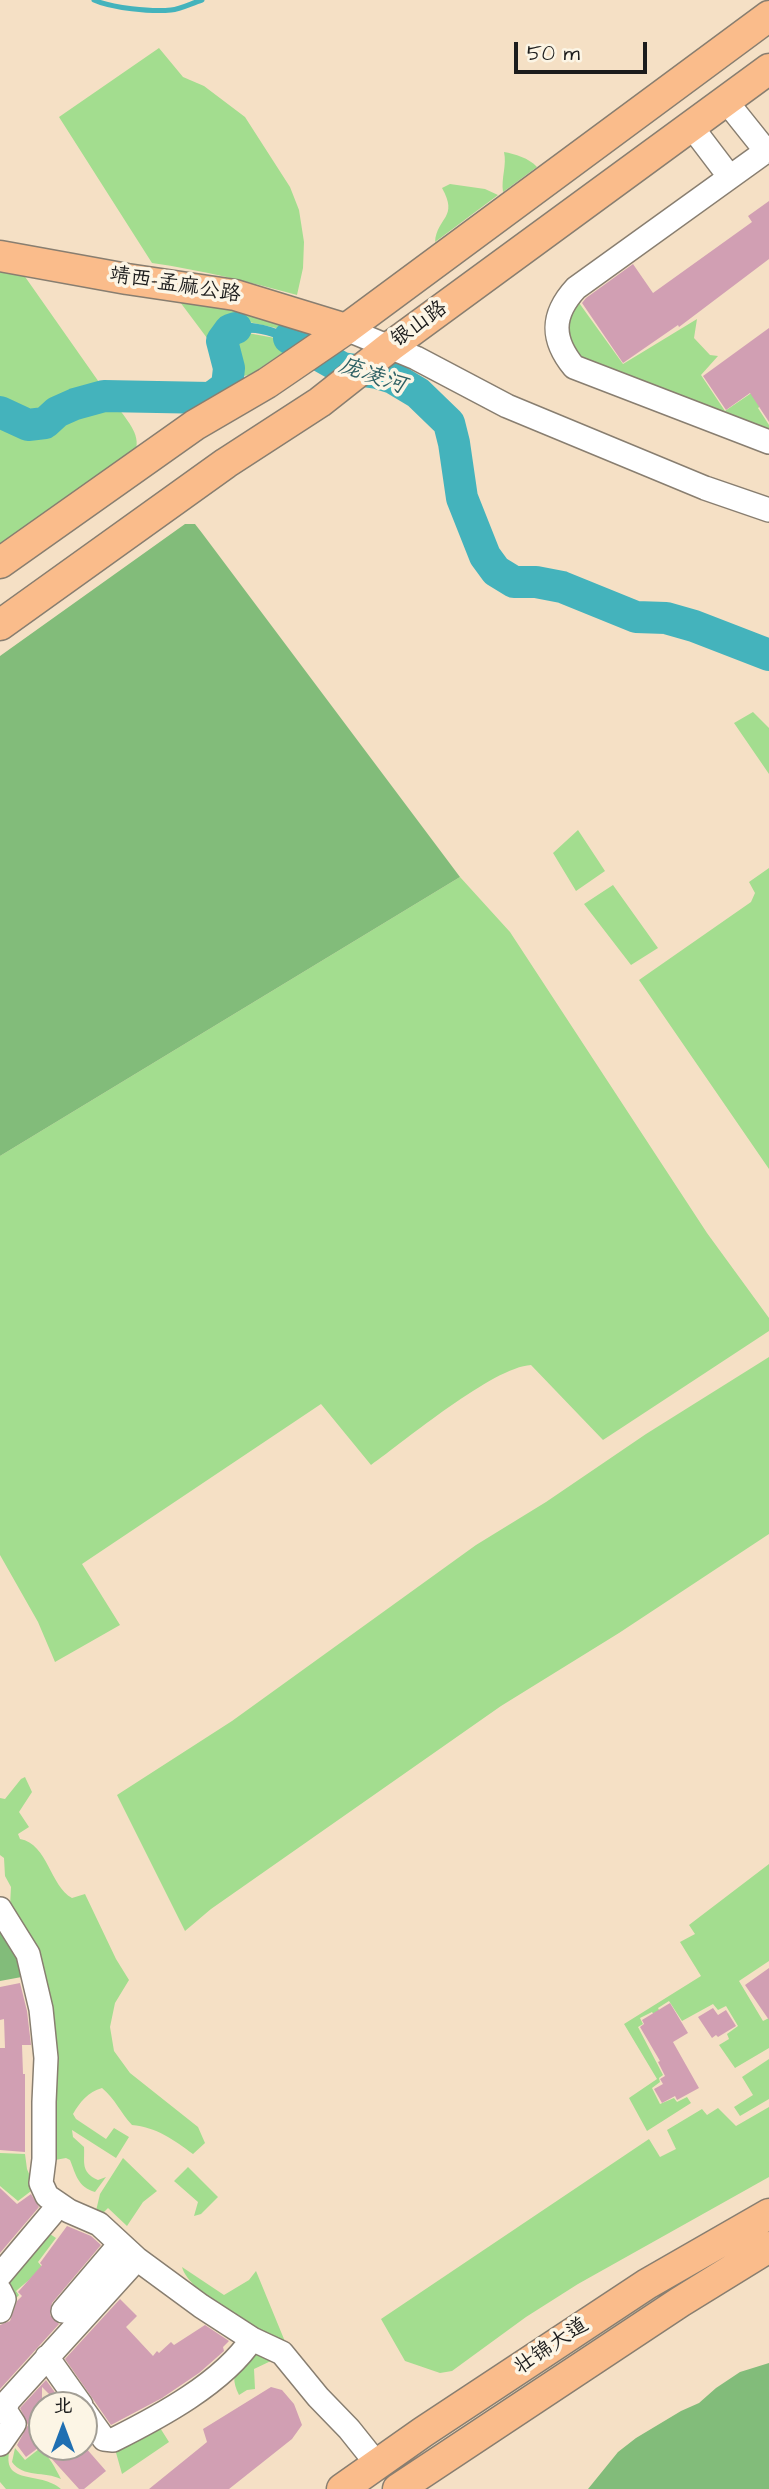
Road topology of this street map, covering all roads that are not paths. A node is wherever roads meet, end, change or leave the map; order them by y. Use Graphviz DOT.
graph roads {
  1 [pos="769,16"];
  2 [pos="769,69"];
  3 [pos="726,101"];
  4 [pos="691,126"];
  5 [pos="768,150"];
  6 [pos="729,176"];
  7 [pos="0,256"];
  8 [pos="337,335"];
  9 [pos="380,354"];
  10 [pos="769,442"];
  11 [pos="769,510"];
  12 [pos="0,563"];
  13 [pos="0,625"];
  14 [pos="0,1909"];
  15 [pos="59,2206"];
  16 [pos="769,2214"];
  17 [pos="769,2247"];
  18 [pos="128,2252"];
  19 [pos="0,2275"];
  20 [pos="0,2291"];
  21 [pos="0,2311"];
  22 [pos="63,2311"];
  23 [pos="252,2339"];
  24 [pos="47,2357"];
  25 [pos="71,2391"];
  26 [pos="98,2431"];
  27 [pos="0,2444"];
  28 [pos="377,2464"];
  29 [pos="342,2489"];
  30 [pos="398,2489"];
  1 -- 8 [label="main road, 银山路"];
  2 -- 3 [label="main road, 银山路"];
  3 -- 4 [label="main road, 银山路"];
  3 -- 5 [label="street"];
  4 -- 6 [label="street"];
  4 -- 9 [label="main road, 银山路"];
  5 -- 6 [label="street"];
  6 -- 10 [label="street"];
  7 -- 8 [label="main road, 靖西-孟麻公路"];
  8 -- 9 [label="street"];
  8 -- 12 [label="main road, 银山路"];
  9 -- 11 [label="street"];
  9 -- 13 [label="main road, 银山路"];
  14 -- 15 [label="street"];
  15 -- 18 [label="street"];
  15 -- 19 [label="street"];
  16 -- 28 [label="main road, 壮锦大道"];
  17 -- 30 [label="main road, 壮锦大道"];
  18 -- 22 [label="street"];
  18 -- 23 [label="street"];
  18 -- 24 [label="street"];
  20 -- 21 [label="street"];
  23 -- 26 [label="street"];
  23 -- 28 [label="street"];
  24 -- 25 [label="street"];
  24 -- 27 [label="street"];
  28 -- 29 [label="main road, 壮锦大道"];
}
